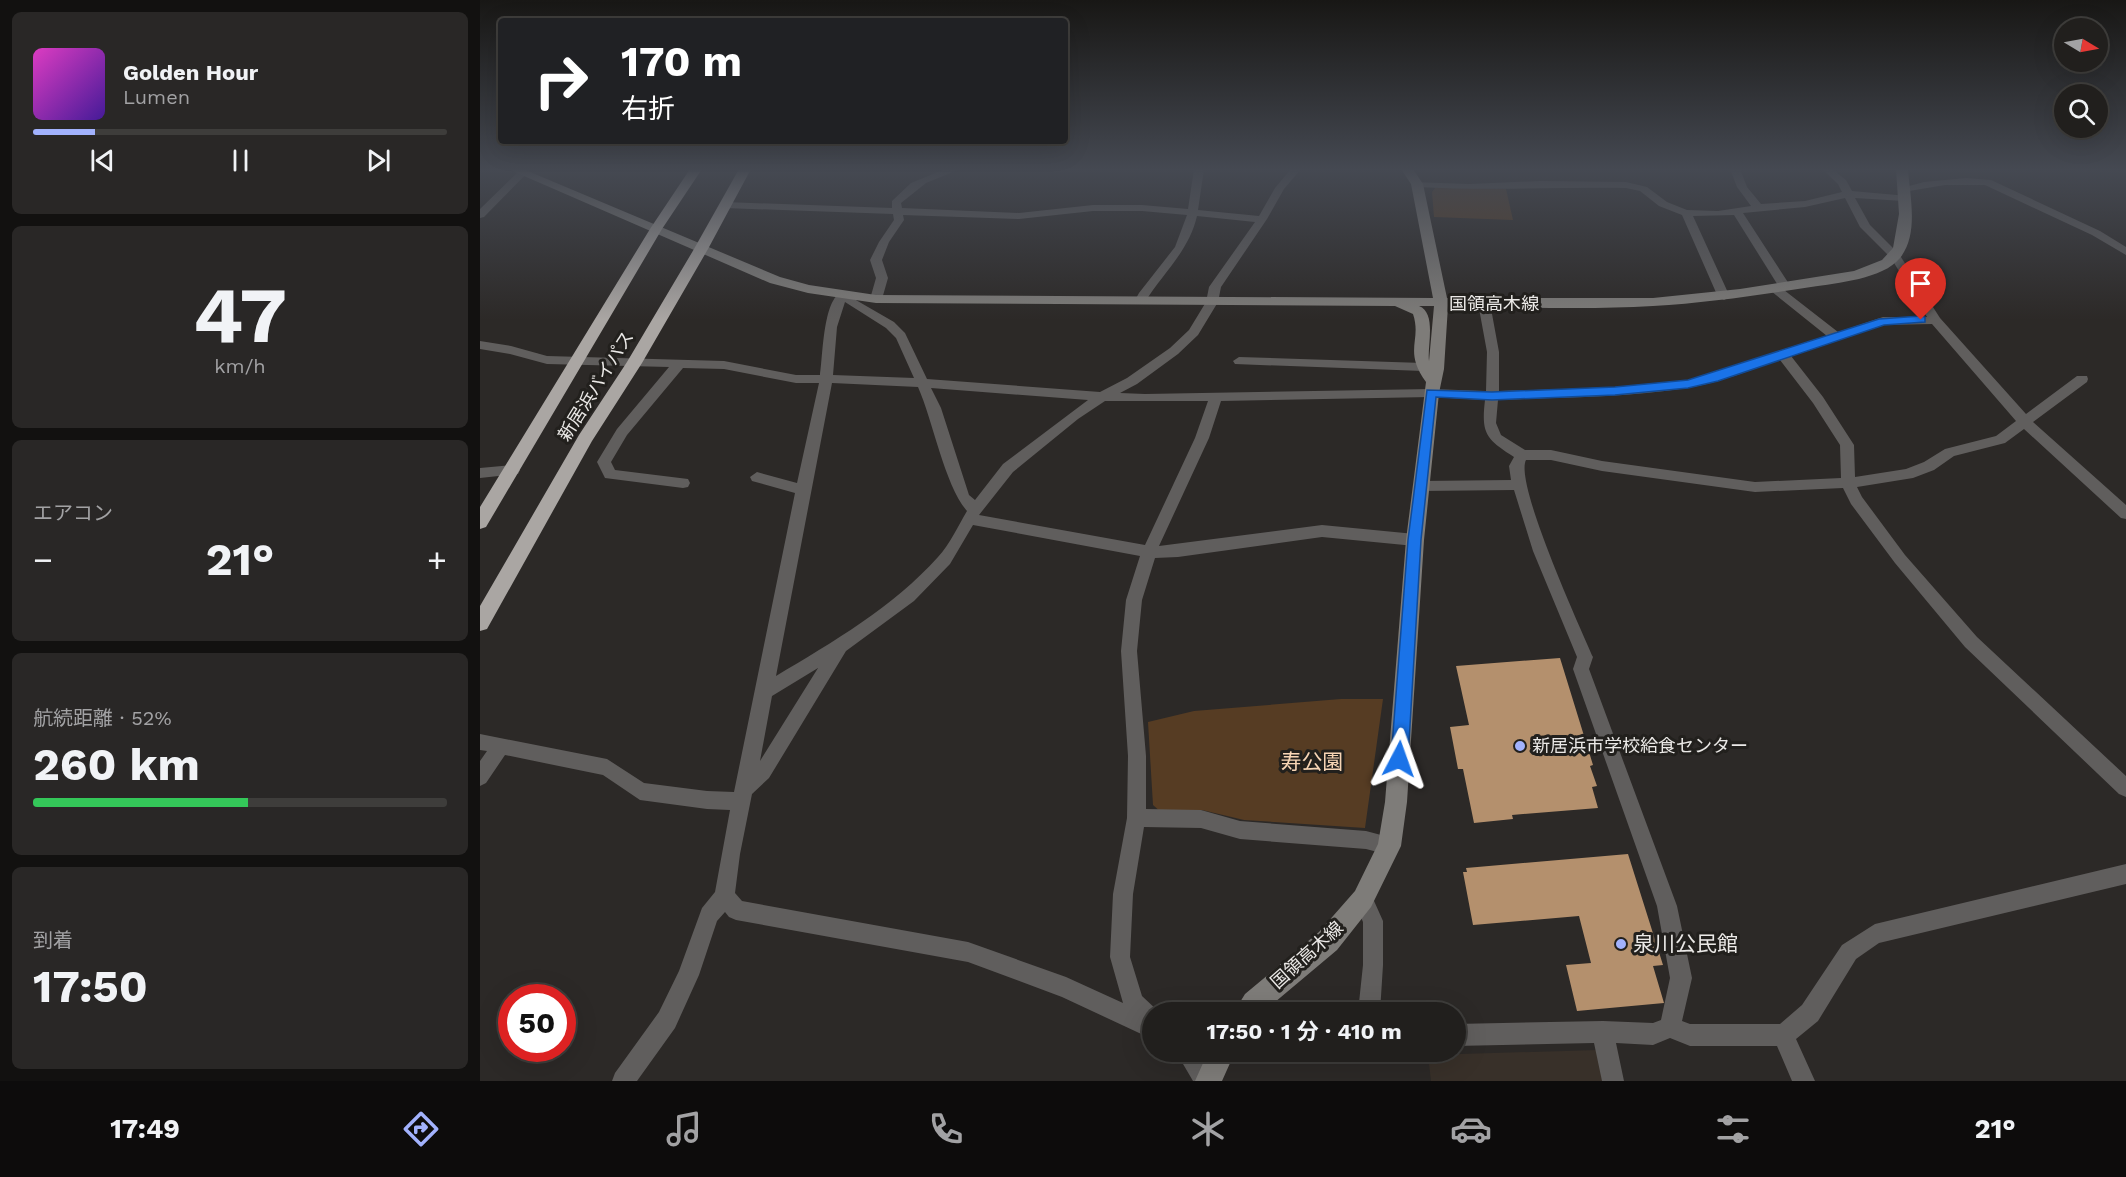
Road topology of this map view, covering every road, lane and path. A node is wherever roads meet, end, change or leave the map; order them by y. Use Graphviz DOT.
graph roads {
  1 [pos="634,219"];
  2 [pos="662,219"];
  3 [pos="717,219"];
  4 [pos="899,219"];
  5 [pos="1190,219"];
  6 [pos="1262,219"];
  7 [pos="1424,219"];
  8 [pos="1689,219"];
  9 [pos="1741,219"];
  10 [pos="1861,219"];
  11 [pos="1903,219"];
  12 [pos="2067,219"];
  13 [pos="656,229"];
  14 [pos="701,249"];
  15 [pos="2126,252"];
  16 [pos="1894,256"];
  17 [pos="1780,288"];
  18 [pos="842,296"];
  19 [pos="1724,297"];
  20 [pos="876,298"];
  21 [pos="1141,300"];
  22 [pos="1212,302"];
  23 [pos="1399,303"];
  24 [pos="1440,303"];
  25 [pos="1484,303"];
  26 [pos="1935,320"];
  27 [pos="1837,337"];
  28 [pos="480,345"];
  29 [pos="1783,355"];
  30 [pos="575,362"];
  31 [pos="1239,362"];
  32 [pos="634,363"];
  33 [pos="679,364"];
  34 [pos="825,380"];
  35 [pos="1429,380"];
  36 [pos="2082,380"];
  37 [pos="921,383"];
  38 [pos="1102,396"];
  39 [pos="1492,396"];
  40 [pos="1216,398"];
  41 [pos="2025,422"];
  42 [pos="1522,455"];
  43 [pos="513,470"];
  44 [pos="480,472"];
  45 [pos="757,477"];
  46 [pos="683,483"];
  47 [pos="1848,483"];
  48 [pos="1519,485"];
  49 [pos="1421,486"];
  50 [pos="802,490"];
  51 [pos="972,514"];
  52 [pos="2126,514"];
  53 [pos="480,522"];
  54 [pos="1415,540"];
  55 [pos="1149,552"];
  56 [pos="480,623"];
  57 [pos="839,647"];
  58 [pos="764,692"];
  59 [pos="480,742"];
  60 [pos="501,745"];
  61 [pos="480,777"];
  62 [pos="2126,788"];
  63 [pos="744,794"];
  64 [pos="1136,818"];
  65 [pos="1389,846"];
  66 [pos="2126,874"];
  67 [pos="725,896"];
  68 [pos="1363,899"];
  69 [pos="1255,1002"];
  70 [pos="1370,1002"];
  71 [pos="1142,1011"];
  72 [pos="1142,1023"];
  73 [pos="1670,1027"];
  74 [pos="1603,1032"];
  75 [pos="1466,1035"];
  76 [pos="1784,1035"];
  77 [pos="1194,1062"];
  78 [pos="1217,1062"];
  79 [pos="623,1081"];
  80 [pos="1207,1081"];
  81 [pos="1613,1081"];
  82 [pos="1804,1081"];
  1 -- 13 [label="main road"];
  2 -- 13 [label="highway, 新居浜バイパス"];
  3 -- 14 [label="highway, 新居浜バイパス"];
  4 -- 20 [label="street"];
  5 -- 21 [label="street"];
  6 -- 22 [label="street"];
  7 -- 24 [label="main road"];
  8 -- 19 [label="street"];
  9 -- 17 [label="street"];
  10 -- 16 [label="street"];
  11 -- 16 [label="main road"];
  12 -- 15 [label="street"];
  13 -- 14 [label="main road"];
  13 -- 30 [label="highway, 新居浜バイパス"];
  14 -- 18 [label="main road"];
  14 -- 32 [label="highway, 新居浜バイパス"];
  16 -- 17 [label="main road, 国領高木線"];
  16 -- 26 [label="street"];
  17 -- 19 [label="main road, 国領高木線"];
  17 -- 27 [label="street"];
  18 -- 20 [label="main road"];
  18 -- 34 [label="street"];
  18 -- 37 [label="street"];
  19 -- 25 [label="main road, 国領高木線"];
  20 -- 21 [label="main road"];
  21 -- 22 [label="main road"];
  22 -- 23 [label="main road"];
  22 -- 38 [label="street"];
  23 -- 24 [label="main road"];
  23 -- 35 [label="main road"];
  24 -- 25 [label="main road, 国領高木線"];
  24 -- 35 [label="main road, 国領高木線"];
  25 -- 39 [label="street"];
  26 -- 27 [label="street"];
  26 -- 41 [label="street"];
  27 -- 29 [label="street"];
  28 -- 30 [label="street"];
  29 -- 39 [label="street"];
  29 -- 47 [label="street"];
  30 -- 32 [label="street"];
  30 -- 43 [label="highway, 新居浜バイパス"];
  31 -- 35 [label="street"];
  32 -- 33 [label="street"];
  32 -- 56 [label="highway, 新居浜バイパス"];
  33 -- 34 [label="street"];
  33 -- 46 [label="street"];
  34 -- 37 [label="street"];
  34 -- 50 [label="street"];
  35 -- 39 [label="street"];
  35 -- 40 [label="street"];
  35 -- 49 [label="main road, 国領高木線"];
  36 -- 41 [label="street"];
  37 -- 38 [label="street"];
  37 -- 51 [label="street"];
  38 -- 40 [label="street"];
  38 -- 51 [label="street"];
  39 -- 42 [label="street"];
  40 -- 55 [label="street"];
  41 -- 47 [label="street"];
  41 -- 52 [label="street"];
  42 -- 47 [label="street"];
  42 -- 48 [label="street"];
  43 -- 44 [label="street"];
  43 -- 53 [label="highway, 新居浜バイパス"];
  45 -- 50 [label="street"];
  47 -- 62 [label="street"];
  48 -- 49 [label="street"];
  48 -- 73 [label="street"];
  49 -- 54 [label="main road, 国領高木線"];
  50 -- 58 [label="street"];
  51 -- 55 [label="street"];
  51 -- 57 [label="street"];
  54 -- 55 [label="street"];
  54 -- 65 [label="main road, 国領高木線"];
  55 -- 64 [label="street"];
  57 -- 58 [label="street"];
  57 -- 63 [label="street"];
  58 -- 63 [label="street"];
  59 -- 60 [label="street"];
  60 -- 61 [label="street"];
  60 -- 63 [label="street"];
  63 -- 67 [label="street"];
  64 -- 65 [label="street"];
  64 -- 71 [label="street"];
  65 -- 68 [label="main road, 国領高木線"];
  66 -- 76 [label="street"];
  67 -- 72 [label="street"];
  67 -- 79 [label="street"];
  68 -- 69 [label="main road, 国領高木線"];
  68 -- 70 [label="street"];
  73 -- 74 [label="street"];
  73 -- 76 [label="street"];
  74 -- 75 [label="street"];
  74 -- 81 [label="street"];
  76 -- 82 [label="street"];
  77 -- 80 [label="street"];
  78 -- 80 [label="main road"];
}
